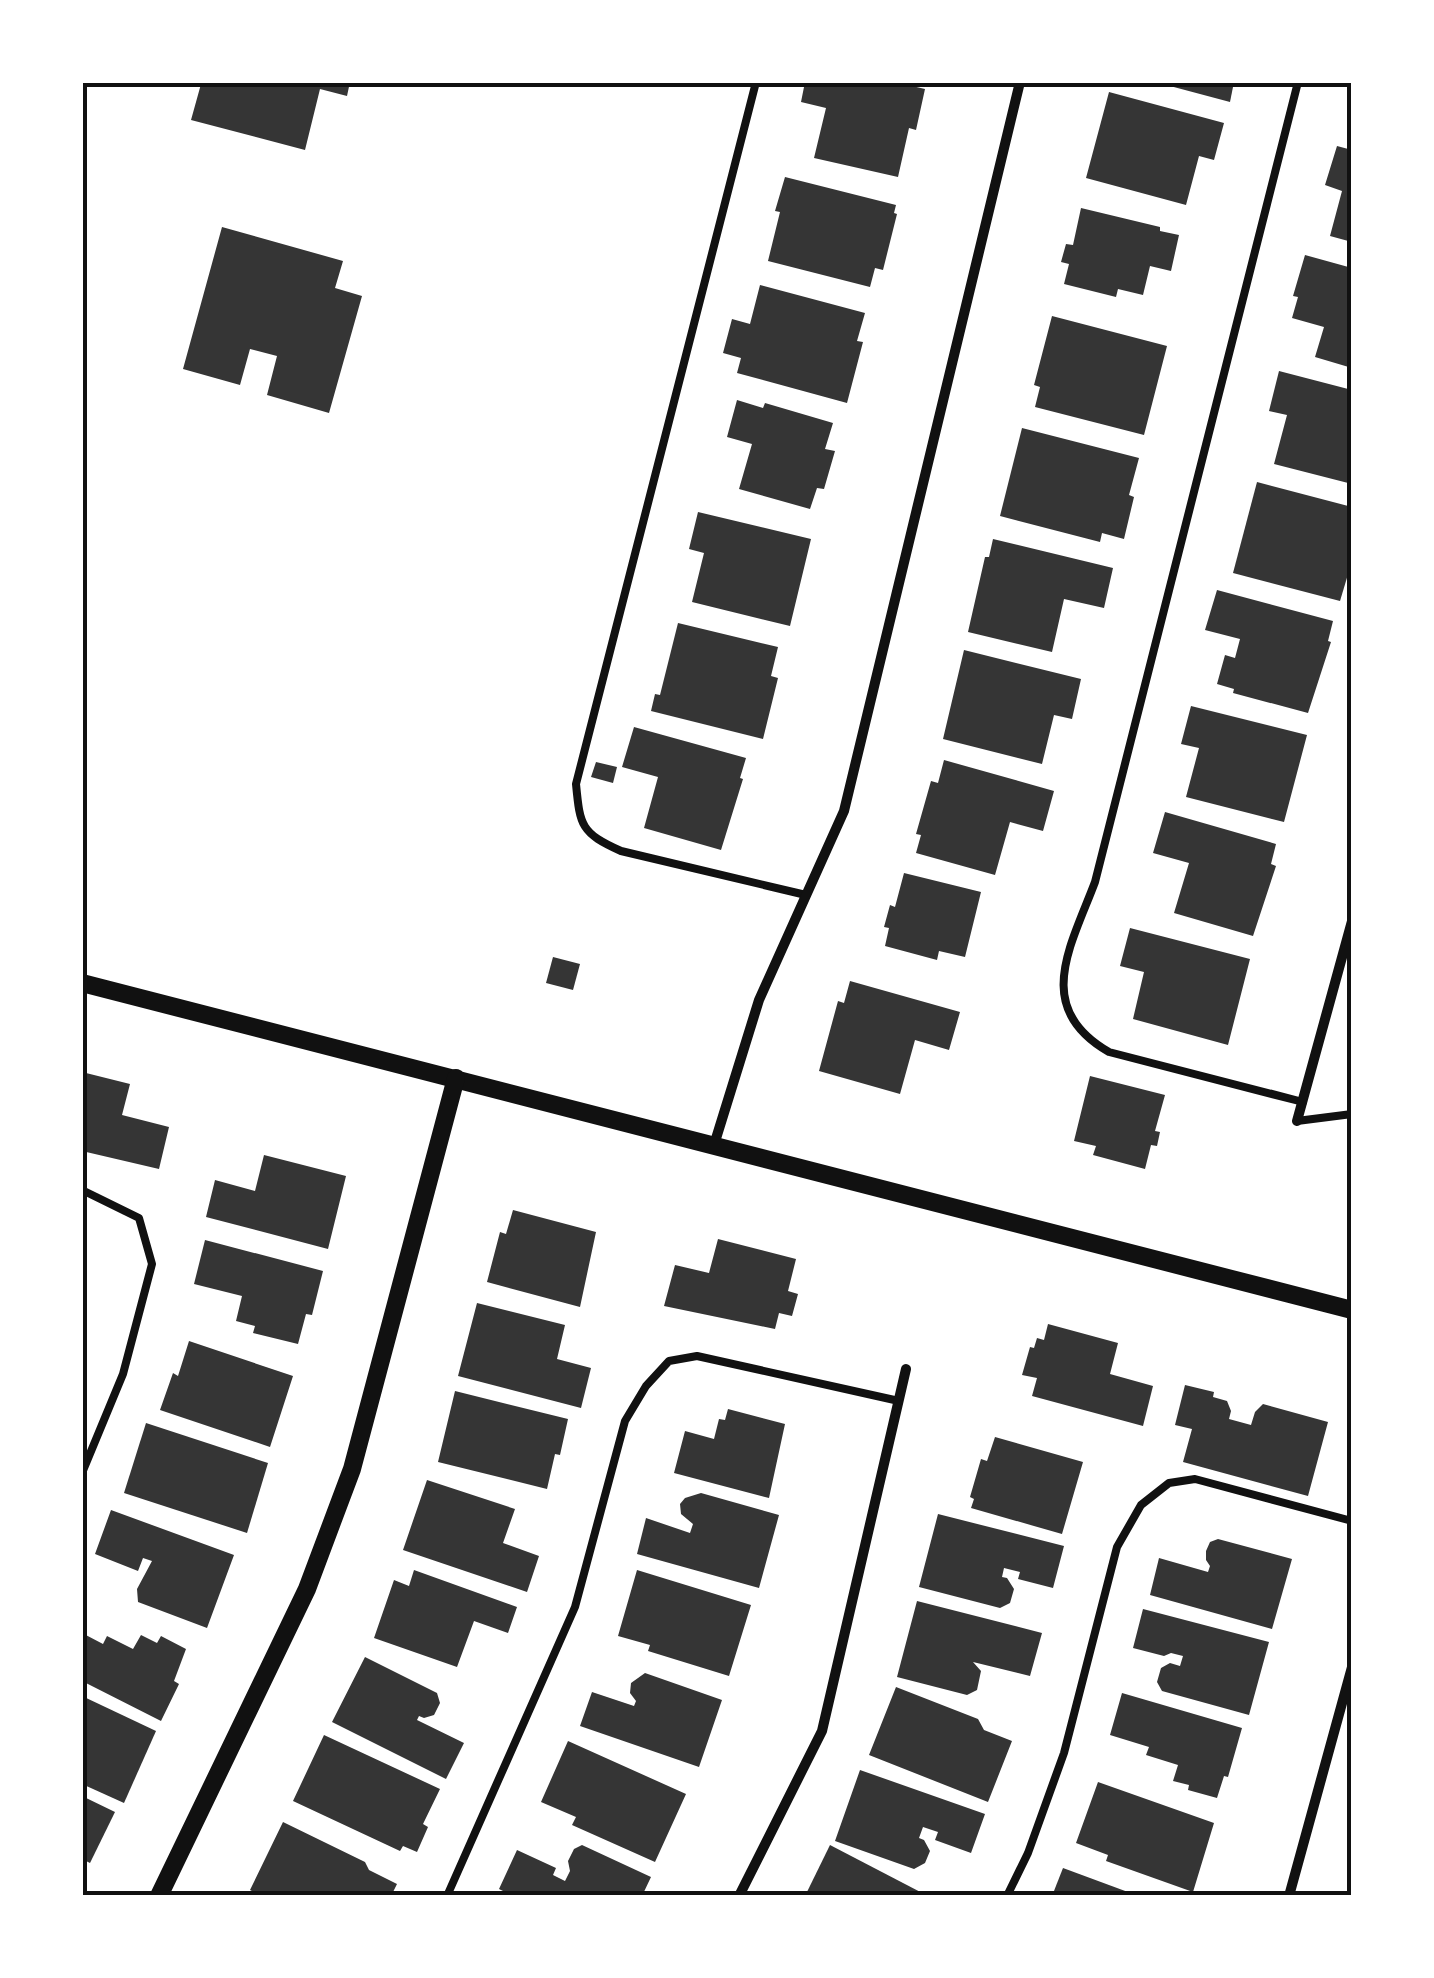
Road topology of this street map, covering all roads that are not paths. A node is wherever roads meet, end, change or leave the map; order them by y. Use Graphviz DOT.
graph roads {
  1 [pos="756,82"];
  2 [pos="1020,82"];
  3 [pos="1298,82"];
  4 [pos="806,895"];
  5 [pos="1352,922"];
  6 [pos="82,983"];
  7 [pos="456,1078"];
  8 [pos="1303,1102"];
  9 [pos="1352,1114"];
  10 [pos="1298,1121"];
  11 [pos="714,1144"];
  12 [pos="82,1190"];
  13 [pos="1352,1310"];
  14 [pos="906,1369"];
  15 [pos="899,1402"];
  16 [pos="82,1473"];
  17 [pos="1352,1521"];
  18 [pos="1352,1667"];
  19 [pos="158,1896"];
  20 [pos="446,1896"];
  21 [pos="739,1896"];
  22 [pos="1007,1896"];
  23 [pos="1289,1896"];
  1 -- 4 [label="lane"];
  2 -- 4 [label="street"];
  3 -- 8 [label="lane"];
  4 -- 11 [label="street"];
  5 -- 8 [label="street"];
  6 -- 7 [label="street"];
  7 -- 11 [label="street"];
  7 -- 19 [label="street"];
  8 -- 10 [label="street"];
  9 -- 10 [label="lane"];
  11 -- 13 [label="street"];
  12 -- 16 [label="lane"];
  14 -- 15 [label="street"];
  15 -- 20 [label="lane"];
  15 -- 21 [label="street"];
  17 -- 22 [label="lane"];
  18 -- 23 [label="street"];
}
